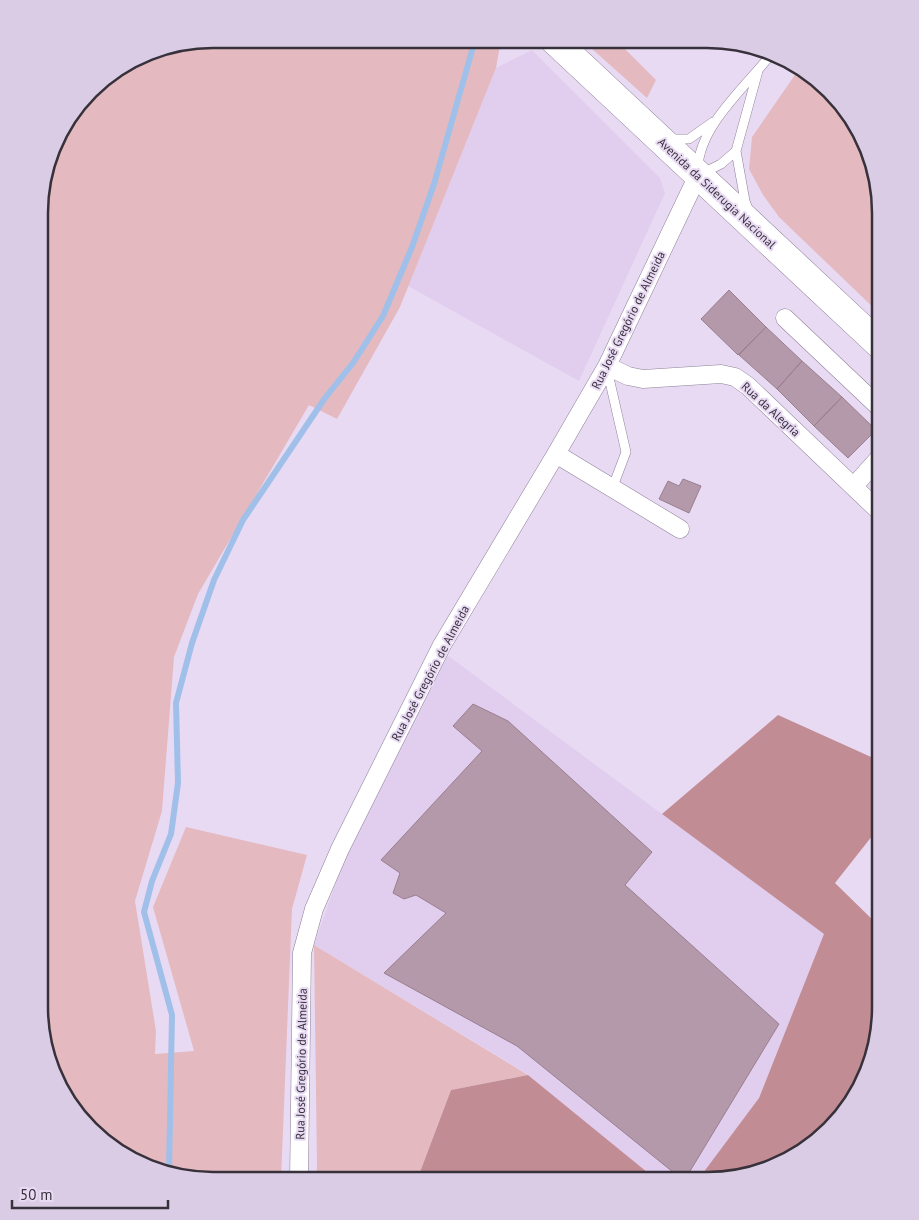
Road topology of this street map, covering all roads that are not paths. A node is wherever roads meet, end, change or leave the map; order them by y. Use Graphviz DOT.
graph roads {
  1 [pos="563,48"];
  2 [pos="767,59"];
  3 [pos="758,71"];
  4 [pos="716,121"];
  5 [pos="652,132"];
  6 [pos="736,151"];
  7 [pos="698,175"];
  8 [pos="756,230"];
  9 [pos="785,318"];
  10 [pos="872,337"];
  11 [pos="607,366"];
  12 [pos="872,400"];
  13 [pos="556,454"];
  14 [pos="872,466"];
  15 [pos="854,486"];
  16 [pos="612,489"];
  17 [pos="872,504"];
  18 [pos="680,529"];
  19 [pos="299,1172"];
  1 -- 5 [label="main road, Avenida da Siderugia Nacional"];
  2 -- 3 [label="lane"];
  3 -- 4 [label="lane"];
  3 -- 6 [label="lane"];
  4 -- 5 [label="lane"];
  4 -- 7 [label="lane"];
  5 -- 7 [label="main road, Avenida da Siderugia Nacional"];
  6 -- 7 [label="lane"];
  6 -- 8 [label="lane"];
  7 -- 8 [label="main road, Avenida da Siderugia Nacional"];
  7 -- 11 [label="street, Rua José Gregório de Almeida"];
  8 -- 10 [label="main road, Avenida da Siderugia Nacional"];
  9 -- 12 [label="street"];
  11 -- 13 [label="street, Rua José Gregório de Almeida"];
  11 -- 15 [label="street, Rua da Alegria"];
  11 -- 16 [label="lane"];
  13 -- 16 [label="street"];
  13 -- 19 [label="street, Rua José Gregório de Almeida"];
  14 -- 15 [label="street"];
  15 -- 17 [label="street, Rua da Alegria"];
  16 -- 18 [label="street"];
}
